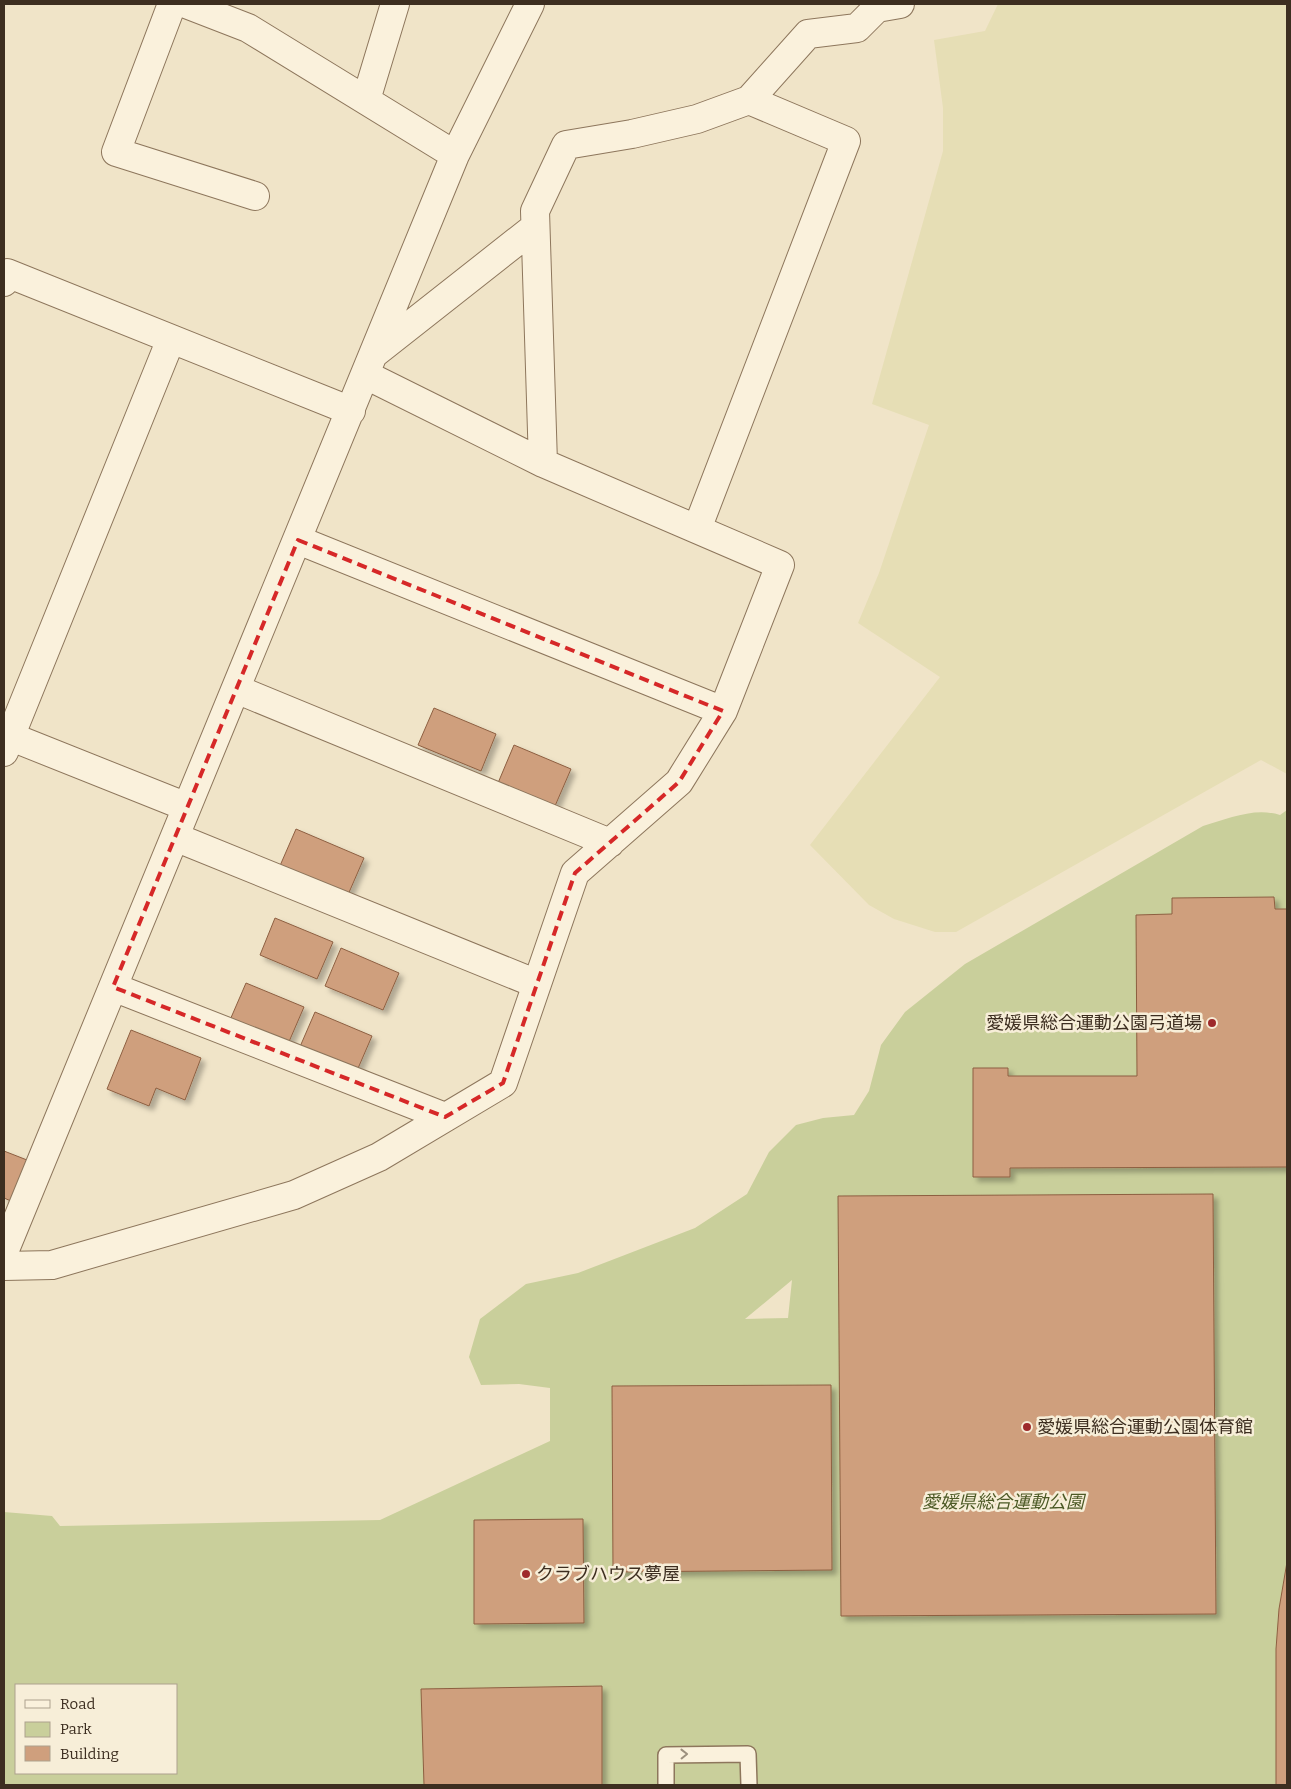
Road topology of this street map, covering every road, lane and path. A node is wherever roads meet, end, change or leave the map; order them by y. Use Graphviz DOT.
graph roads {
  1 [pos="172,4"];
  2 [pos="186,4"];
  3 [pos="395,4"];
  4 [pos="530,4"];
  5 [pos="900,4"];
  6 [pos="366,100"];
  7 [pos="749,100"];
  8 [pos="455,155"];
  9 [pos="255,196"];
  10 [pos="535,227"];
  11 [pos="4,282"];
  12 [pos="171,339"];
  13 [pos="370,364"];
  14 [pos="351,411"];
  15 [pos="543,462"];
  16 [pos="697,529"];
  17 [pos="298,540"];
  18 [pos="236,689"];
  19 [pos="723,710"];
  20 [pos="6,741"];
  21 [pos="187,807"];
  22 [pos="175,836"];
  23 [pos="610,843"];
  24 [pos="537,984"];
  25 [pos="113,987"];
  26 [pos="445,1117"];
  27 [pos="4,1252"];
  28 [pos="4,1266"];
  29 [pos="666,1785"];
  30 [pos="749,1785"];
  1 -- 9 [label="street"];
  2 -- 6 [label="street"];
  3 -- 6 [label="street"];
  4 -- 8 [label="street"];
  5 -- 7 [label="street"];
  6 -- 8 [label="street"];
  7 -- 10 [label="street"];
  7 -- 16 [label="street"];
  8 -- 13 [label="street"];
  10 -- 13 [label="street"];
  10 -- 15 [label="street"];
  11 -- 12 [label="street"];
  12 -- 14 [label="street"];
  12 -- 20 [label="street"];
  13 -- 14 [label="street"];
  13 -- 15 [label="street"];
  14 -- 17 [label="street"];
  15 -- 16 [label="street"];
  16 -- 19 [label="street"];
  17 -- 18 [label="street"];
  17 -- 19 [label="street"];
  18 -- 21 [label="street"];
  18 -- 23 [label="street"];
  19 -- 23 [label="street"];
  20 -- 21 [label="street"];
  21 -- 22 [label="street"];
  22 -- 24 [label="street"];
  22 -- 25 [label="street"];
  23 -- 24 [label="street"];
  24 -- 26 [label="street"];
  25 -- 26 [label="street"];
  25 -- 27 [label="street"];
  26 -- 28 [label="street"];
  29 -- 30 [label="lane, one-way"];
}
